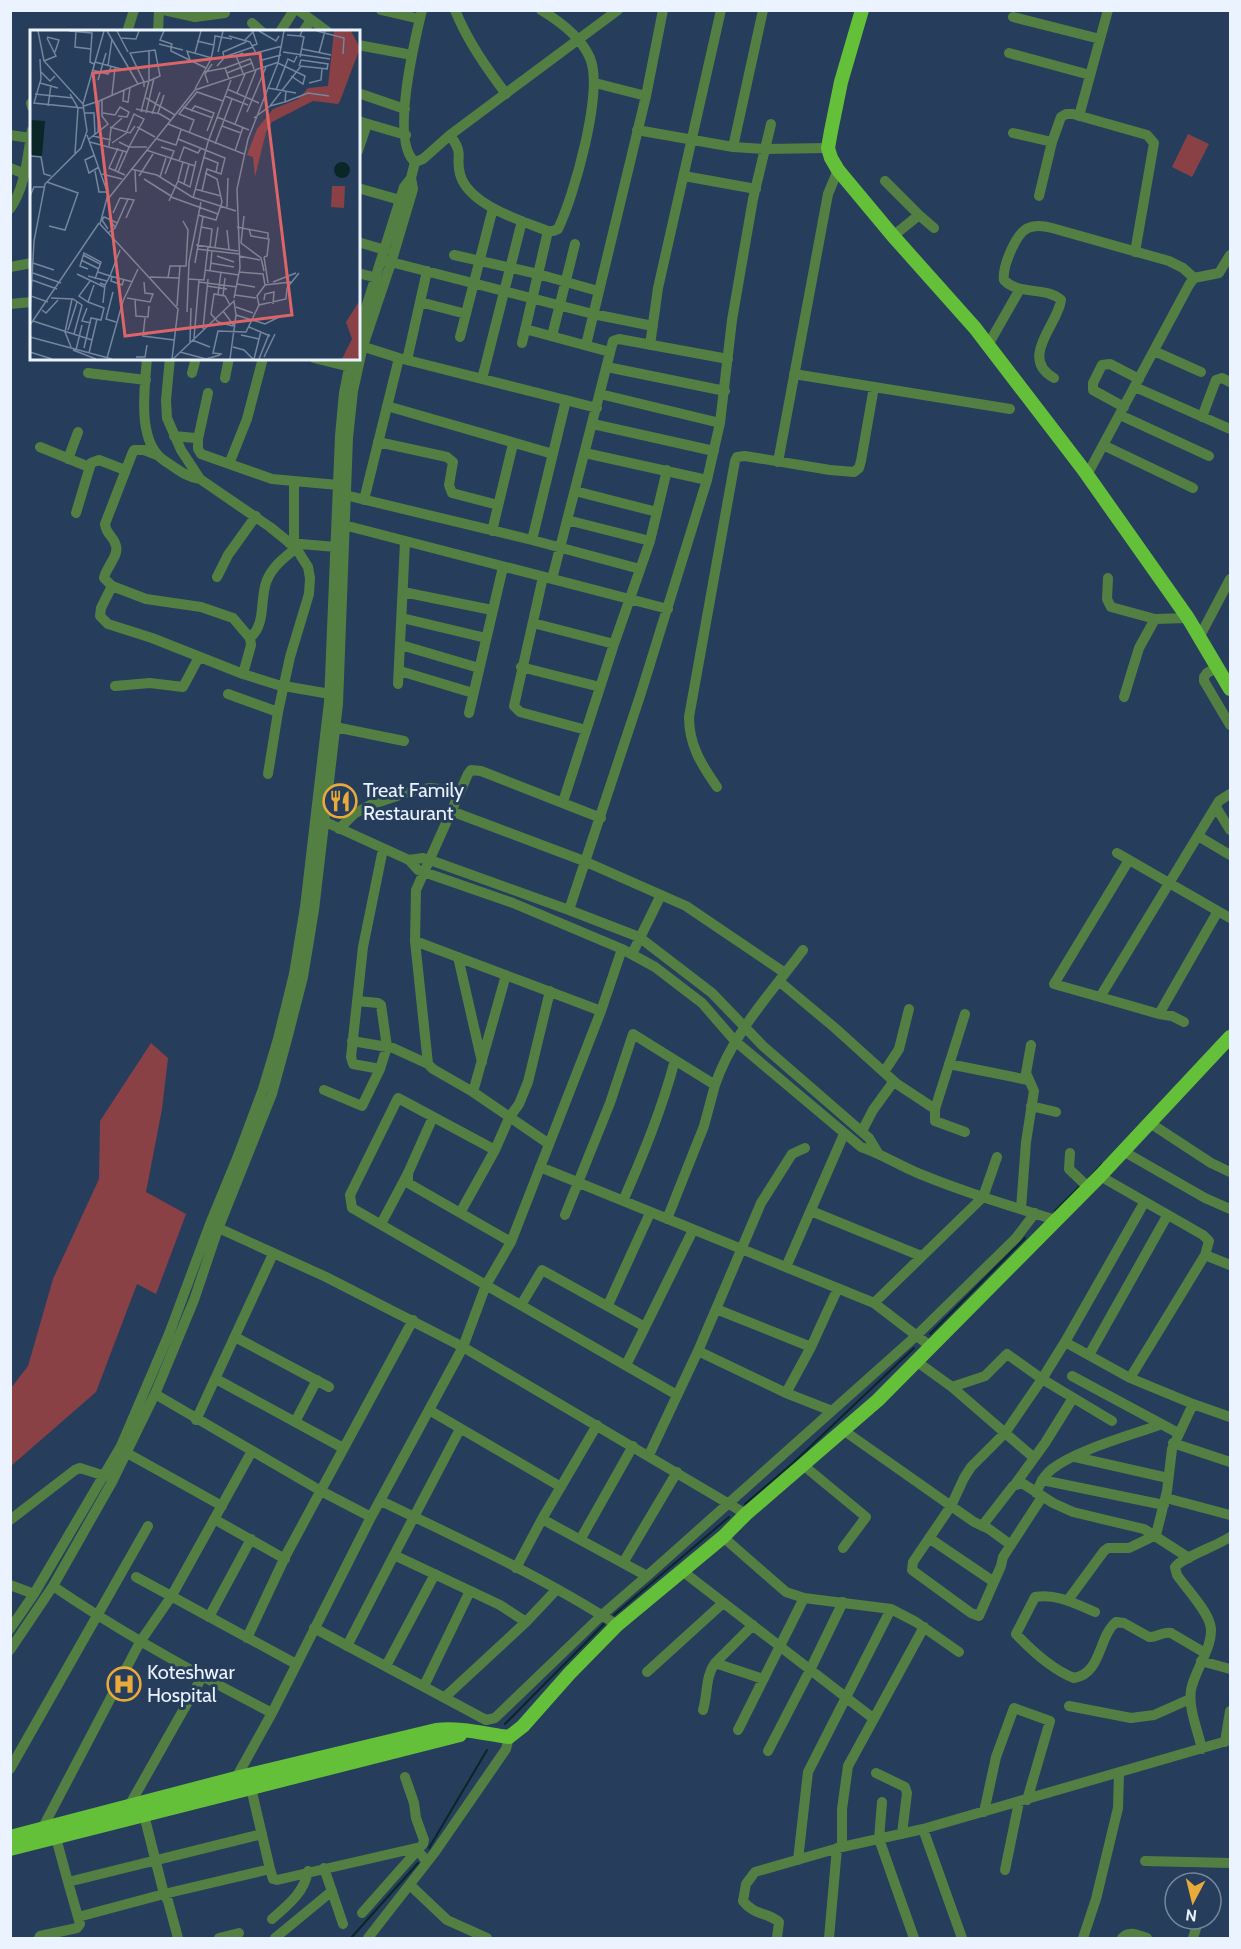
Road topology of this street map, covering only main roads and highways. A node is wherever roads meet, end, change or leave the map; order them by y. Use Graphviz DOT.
graph roads {
  1 [pos="862,10"];
  2 [pos="1230,689"];
  3 [pos="1230,1037"];
  4 [pos="471,1732"];
  5 [pos="10,1837"];
  6 [pos="10,1849"];
  1 -- 2 [label="main road"];
  3 -- 4 [label="main road"];
  4 -- 5 [label="main road"];
  4 -- 6 [label="main road"];
}
